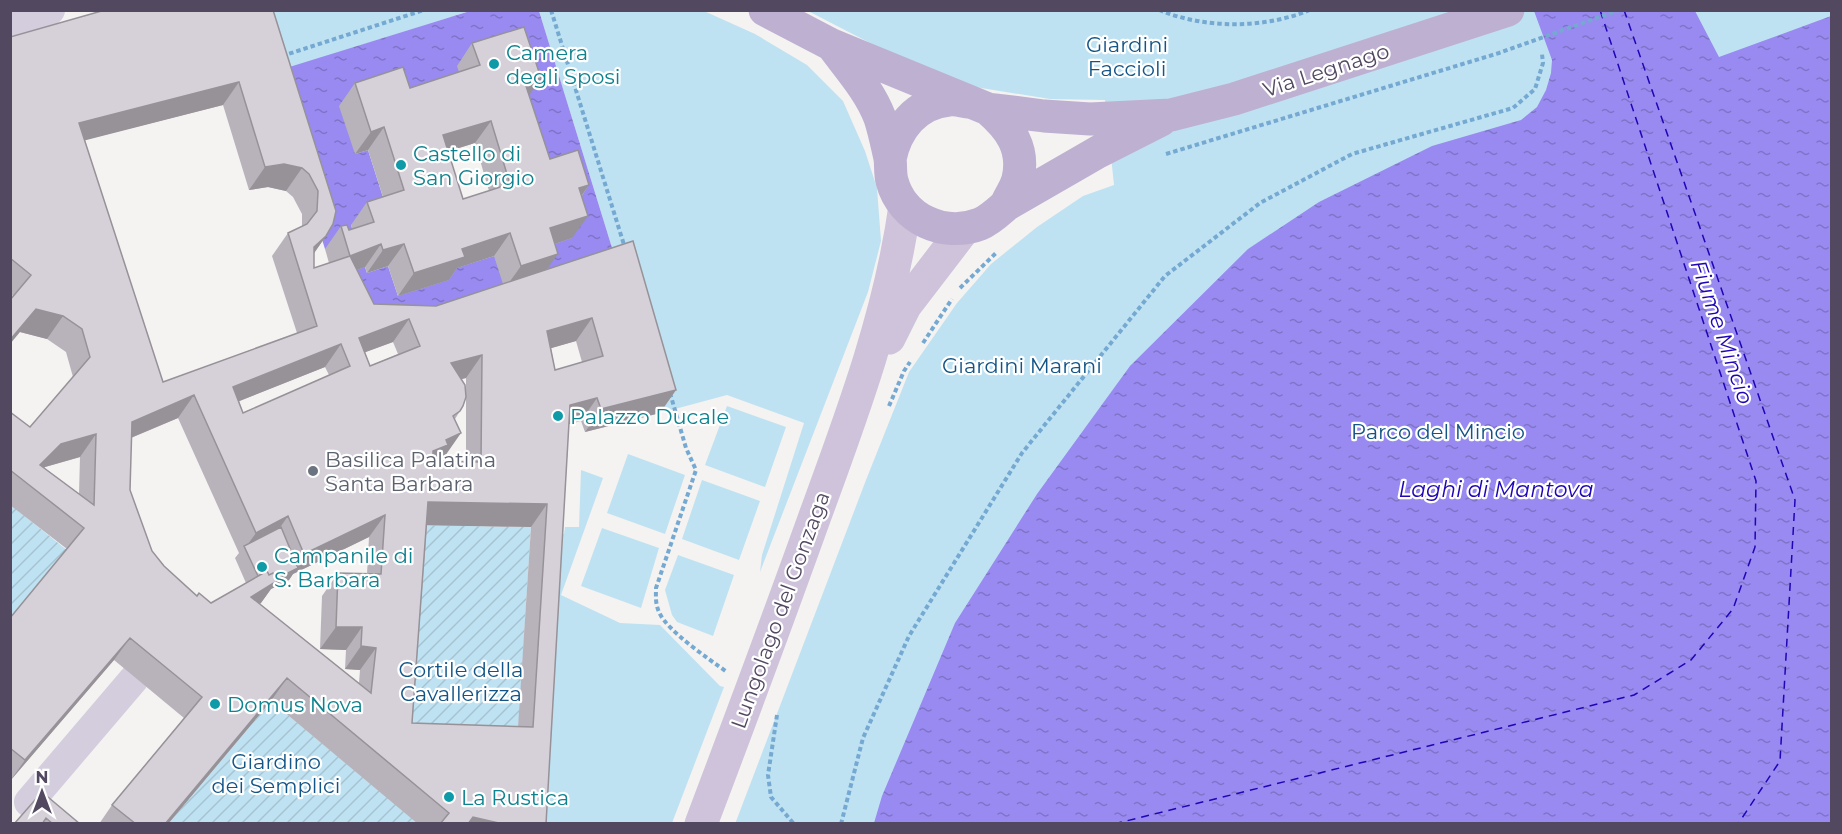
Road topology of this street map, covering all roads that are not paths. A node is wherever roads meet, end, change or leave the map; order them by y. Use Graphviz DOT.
graph roads {
  1 [pos="50,10"];
  2 [pos="765,10"];
  3 [pos="1493,16"];
  4 [pos="10,21"];
  5 [pos="832,45"];
  6 [pos="980,106"];
  7 [pos="1171,115"];
  8 [pos="890,159"];
  9 [pos="1005,205"];
  10 [pos="905,206"];
  11 [pos="964,229"];
  12 [pos="859,396"];
  13 [pos="133,680"];
  14 [pos="28,808"];
  15 [pos="700,824"];
  1 -- 4 [label="street"];
  2 -- 5 [label="main road, Via Legnago"];
  3 -- 7 [label="main road, Via Legnago"];
  5 -- 6 [label="main road, Via Legnago"];
  5 -- 8 [label="main road, Via Legnago"];
  6 -- 7 [label="main road, Via Legnago"];
  6 -- 8 [label="main road, Via Legnago"];
  6 -- 9 [label="main road, Via Legnago"];
  7 -- 9 [label="main road, Via Legnago"];
  8 -- 10 [label="main road, Via Legnago"];
  9 -- 11 [label="main road, Via Legnago"];
  10 -- 11 [label="main road, Via Legnago"];
  10 -- 12 [label="main road, Lungolago del Gonzaga"];
  11 -- 12 [label="main road, Lungolago del Gonzaga"];
  12 -- 15 [label="main road, Lungolago del Gonzaga"];
  13 -- 14 [label="street"];
}
